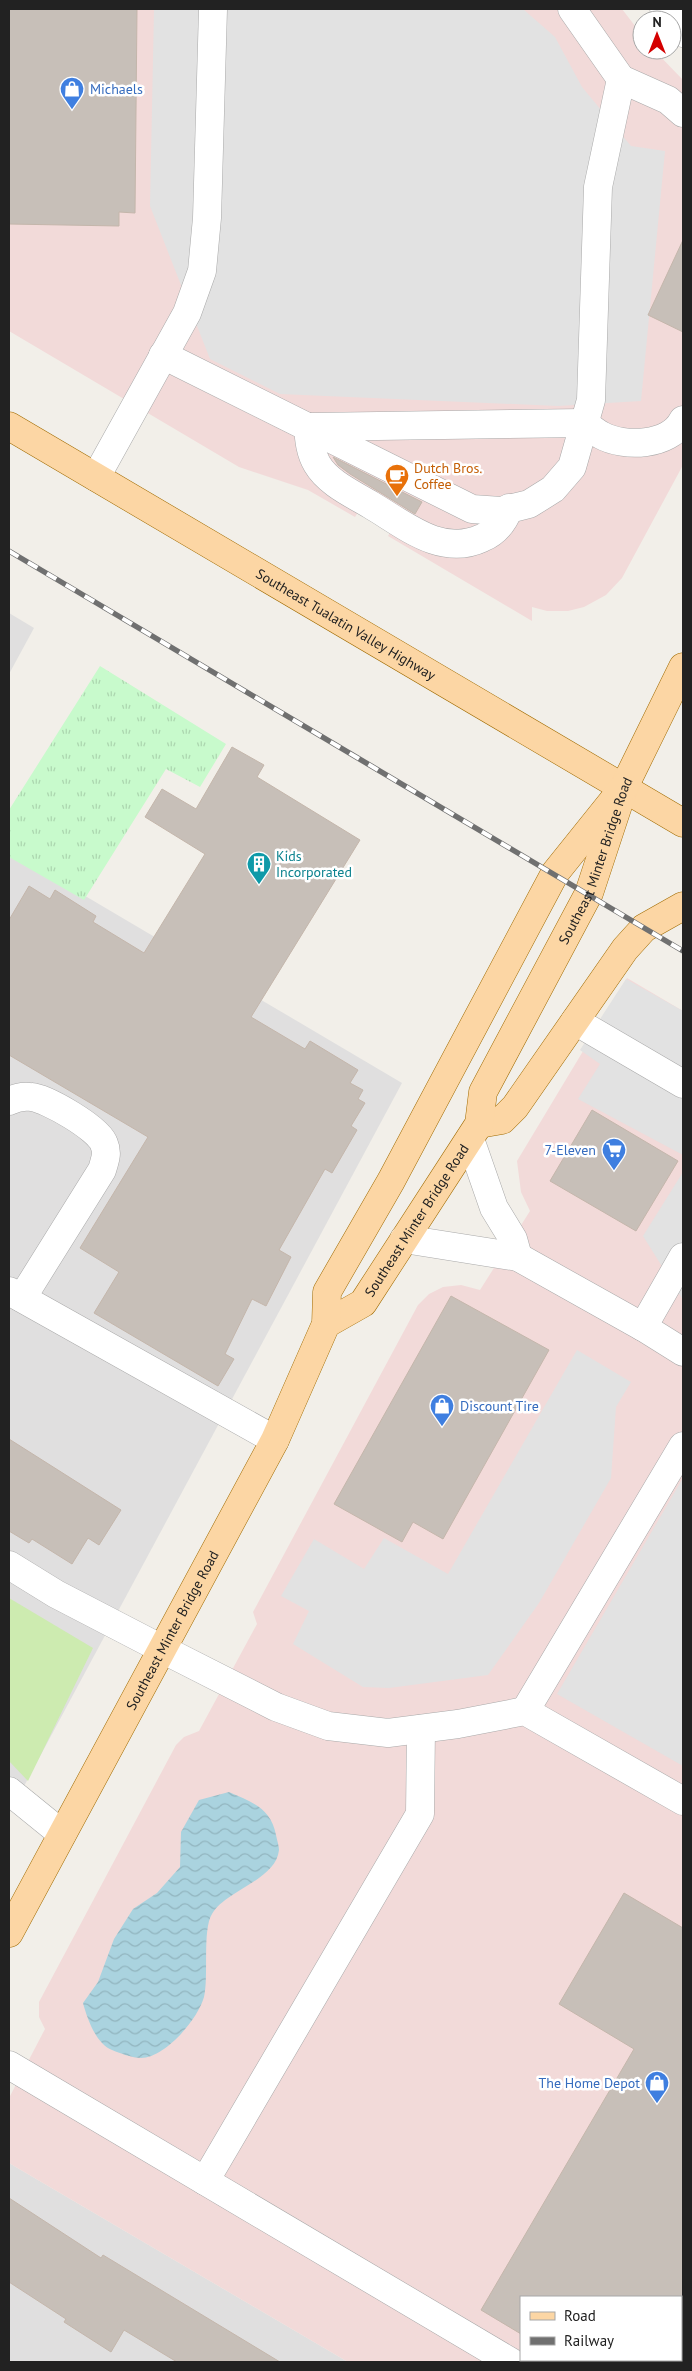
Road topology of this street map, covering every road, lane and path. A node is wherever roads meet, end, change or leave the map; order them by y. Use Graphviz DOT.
graph roads {
  1 [pos="212,9"];
  2 [pos="572,9"];
  3 [pos="664,9"];
  4 [pos="683,33"];
  5 [pos="622,79"];
  6 [pos="683,113"];
  7 [pos="163,355"];
  8 [pos="683,420"];
  9 [pos="584,423"];
  10 [pos="9,426"];
  11 [pos="308,427"];
  12 [pos="96,477"];
  13 [pos="510,508"];
  14 [pos="683,668"];
  15 [pos="624,787"];
  16 [pos="683,823"];
  17 [pos="683,906"];
  18 [pos="575,1022"];
  19 [pos="683,1084"];
  20 [pos="9,1101"];
  21 [pos="475,1132"];
  22 [pos="404,1239"];
  23 [pos="683,1257"];
  24 [pos="518,1258"];
  25 [pos="15,1295"];
  26 [pos="326,1324"];
  27 [pos="642,1327"];
  28 [pos="683,1352"];
  29 [pos="275,1440"];
  30 [pos="683,1446"];
  31 [pos="9,1565"];
  32 [pos="162,1650"];
  33 [pos="525,1711"];
  34 [pos="421,1729"];
  35 [pos="9,1791"];
  36 [pos="683,1801"];
  37 [pos="62,1834"];
  38 [pos="9,1933"];
  39 [pos="9,2065"];
  40 [pos="205,2181"];
  41 [pos="511,2362"];
  1 -- 7 [label="street"];
  2 -- 5 [label="street"];
  3 -- 4 [label="street"];
  5 -- 6 [label="street"];
  5 -- 9 [label="street"];
  7 -- 11 [label="street"];
  7 -- 12 [label="street"];
  8 -- 9 [label="street"];
  9 -- 11 [label="street"];
  9 -- 13 [label="street"];
  10 -- 12 [label="main road, Southeast Tualatin Valley Highway"];
  11 -- 13 [label="street"];
  11 -- 13 [label="street"];
  12 -- 15 [label="main road, Southeast Tualatin Valley Highway"];
  14 -- 15 [label="main road"];
  15 -- 16 [label="main road, Southeast Tualatin Valley Highway"];
  15 -- 21 [label="main road, Southeast Minter Bridge Road"];
  15 -- 26 [label="main road, Southeast Minter Bridge Road"];
  17 -- 18 [label="main road"];
  18 -- 19 [label="street"];
  18 -- 21 [label="main road"];
  20 -- 25 [label="street"];
  21 -- 22 [label="main road, Southeast Minter Bridge Road"];
  21 -- 24 [label="street"];
  22 -- 24 [label="street"];
  22 -- 26 [label="main road, Southeast Minter Bridge Road"];
  23 -- 27 [label="street"];
  24 -- 27 [label="street"];
  25 -- 29 [label="street"];
  26 -- 29 [label="main road, Southeast Minter Bridge Road"];
  27 -- 28 [label="street"];
  29 -- 32 [label="main road, Southeast Minter Bridge Road"];
  30 -- 33 [label="street"];
  31 -- 32 [label="street"];
  32 -- 34 [label="street"];
  32 -- 37 [label="main road, Southeast Minter Bridge Road"];
  33 -- 34 [label="street"];
  33 -- 36 [label="street"];
  34 -- 40 [label="street"];
  35 -- 37 [label="street"];
  37 -- 38 [label="main road, Southeast Minter Bridge Road"];
  39 -- 40 [label="street"];
  40 -- 41 [label="street"];
}
